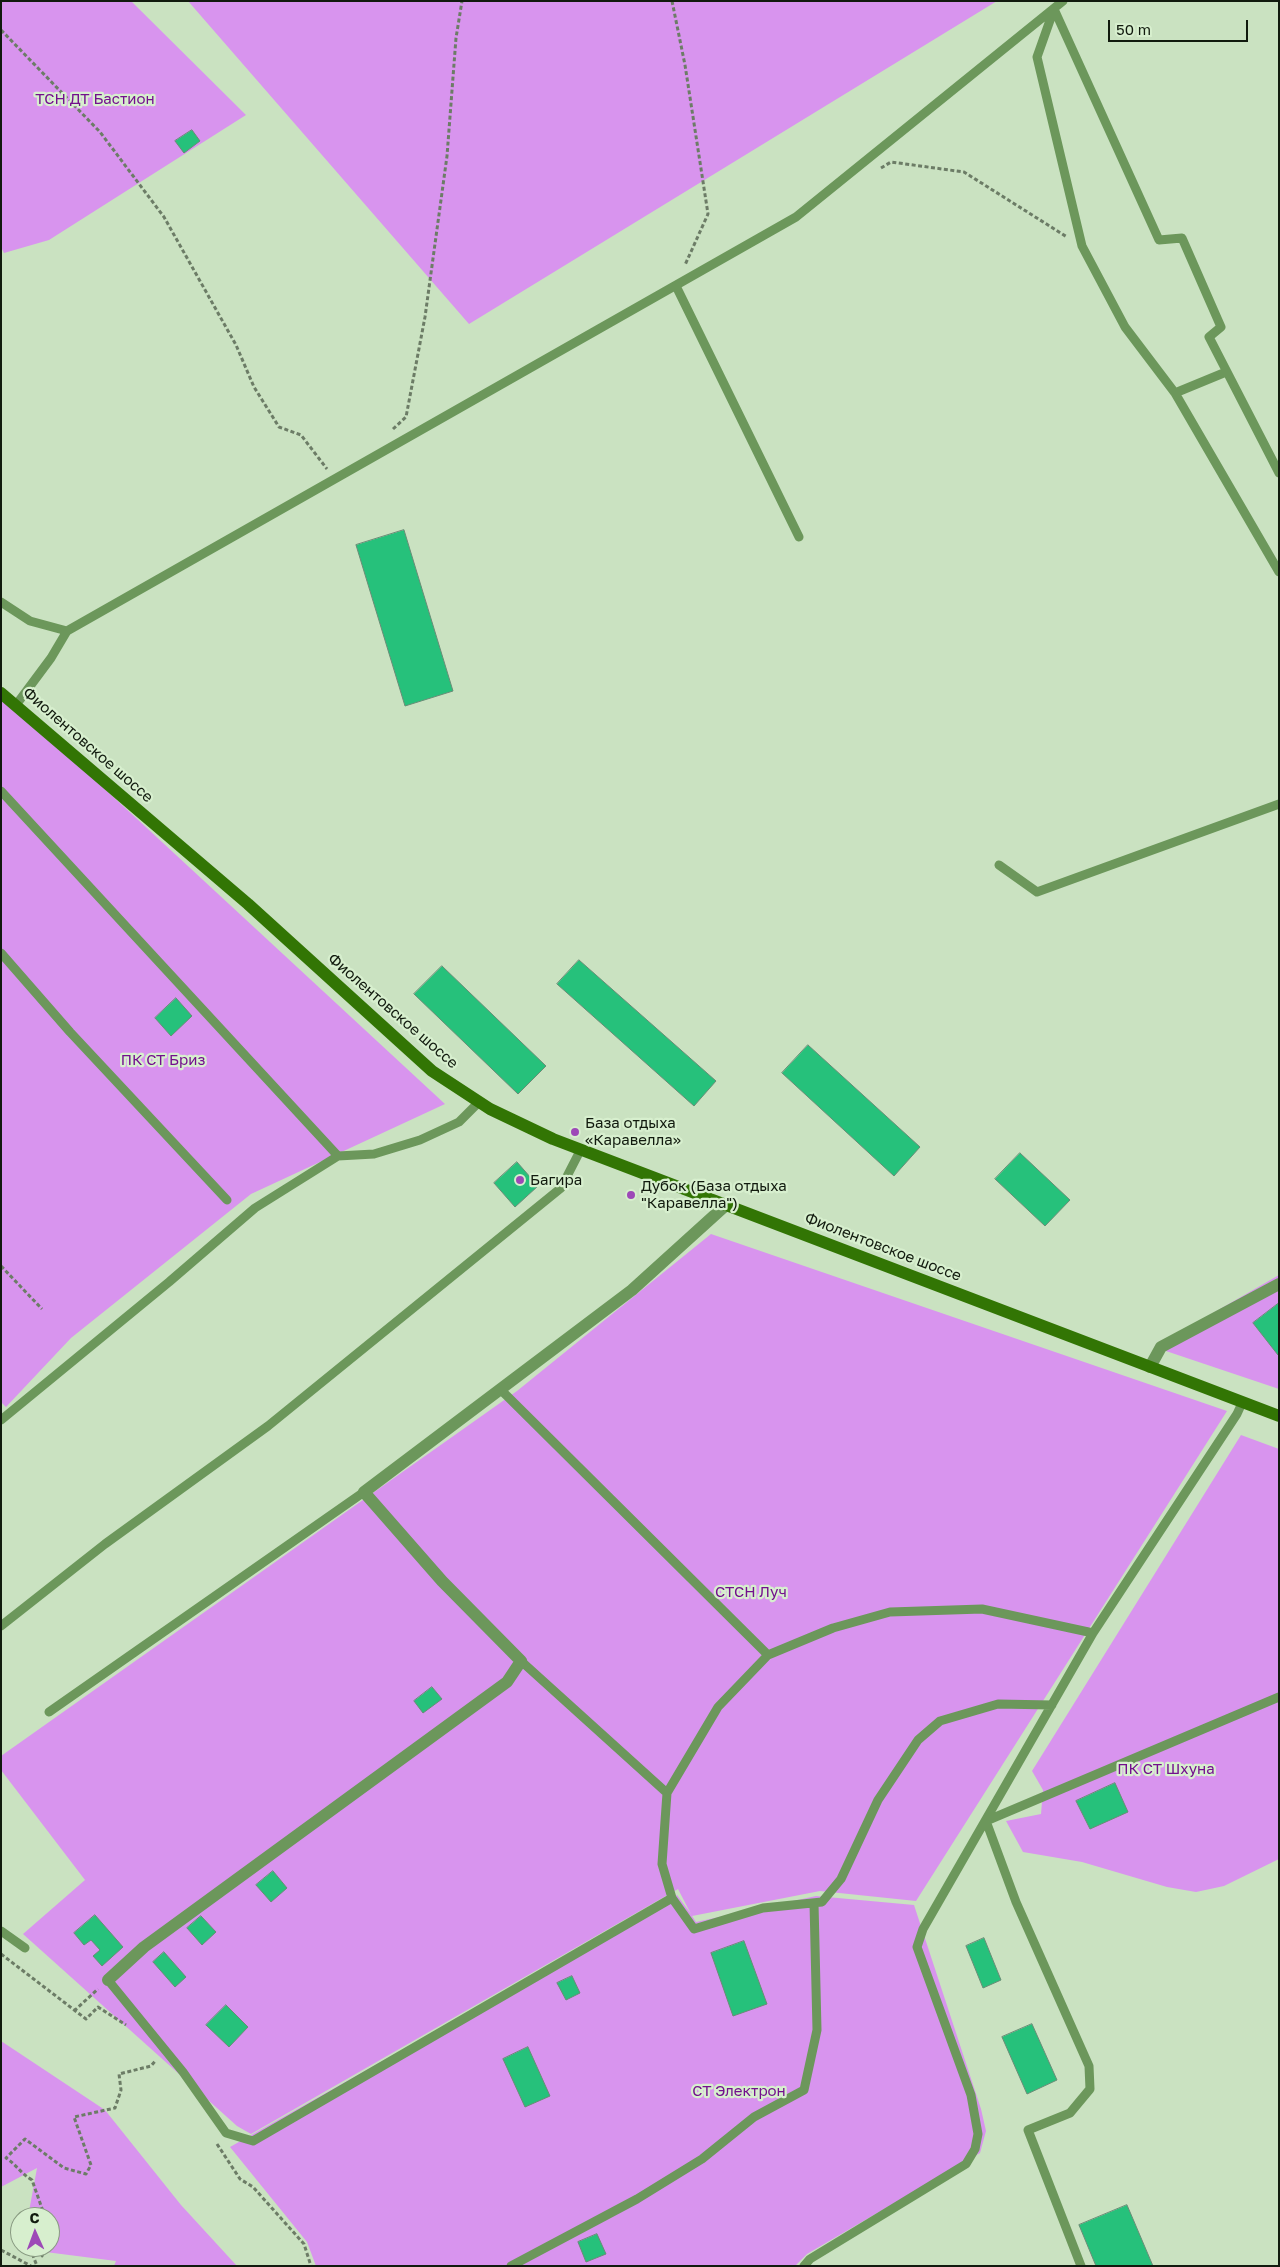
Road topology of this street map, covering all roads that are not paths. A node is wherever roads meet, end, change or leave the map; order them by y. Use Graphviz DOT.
graph roads {
  1 [pos="1063,1"];
  2 [pos="1054,9"];
  3 [pos="676,286"];
  4 [pos="1226,372"];
  5 [pos="1175,393"];
  6 [pos="1279,473"];
  7 [pos="799,537"];
  8 [pos="1279,572"];
  9 [pos="1,602"];
  10 [pos="67,631"];
  11 [pos="1,693"];
  12 [pos="16,705"];
  13 [pos="1,791"];
  14 [pos="1279,804"];
  15 [pos="999,865"];
  16 [pos="1,953"];
  17 [pos="479,1102"];
  18 [pos="581,1149"];
  19 [pos="338,1156"];
  20 [pos="226,1200"];
  21 [pos="727,1204"];
  22 [pos="1279,1284"];
  23 [pos="1150,1367"];
  24 [pos="500,1389"];
  25 [pos="1242,1403"];
  26 [pos="1279,1416"];
  27 [pos="1,1420"];
  28 [pos="364,1492"];
  29 [pos="1,1626"];
  30 [pos="1093,1633"];
  31 [pos="768,1655"];
  32 [pos="521,1661"];
  33 [pos="1279,1697"];
  34 [pos="1052,1705"];
  35 [pos="49,1712"];
  36 [pos="667,1793"];
  37 [pos="986,1821"];
  38 [pos="672,1898"];
  39 [pos="814,1903"];
  40 [pos="1,1931"];
  41 [pos="25,1948"];
  42 [pos="108,1980"];
  43 [pos="511,2266"];
  44 [pos="804,2266"];
  45 [pos="1081,2266"];
  1 -- 2 [label="lane"];
  2 -- 3 [label="lane"];
  2 -- 4 [label="lane"];
  2 -- 5 [label="lane"];
  3 -- 7 [label="lane"];
  3 -- 10 [label="lane"];
  4 -- 5 [label="lane"];
  4 -- 6 [label="lane"];
  5 -- 8 [label="lane"];
  9 -- 10 [label="lane"];
  10 -- 12 [label="lane"];
  11 -- 12 [label="main road, Фиолентовское шоссе"];
  12 -- 17 [label="main road, Фиолентовское шоссе"];
  13 -- 19 [label="lane"];
  14 -- 15 [label="lane"];
  16 -- 20 [label="lane"];
  17 -- 18 [label="main road, Фиолентовское шоссе"];
  17 -- 19 [label="lane"];
  18 -- 21 [label="main road, Фиолентовское шоссе"];
  18 -- 29 [label="lane"];
  19 -- 27 [label="lane"];
  21 -- 23 [label="main road, Фиолентовское шоссе"];
  21 -- 24 [label="street"];
  22 -- 23 [label="street"];
  23 -- 25 [label="main road, Фиолентовское шоссе"];
  24 -- 28 [label="street"];
  24 -- 31 [label="lane"];
  25 -- 26 [label="main road, Фиолентовское шоссе"];
  25 -- 30 [label="lane"];
  28 -- 32 [label="street"];
  28 -- 35 [label="lane"];
  30 -- 31 [label="lane"];
  30 -- 34 [label="lane"];
  31 -- 36 [label="lane"];
  32 -- 36 [label="lane"];
  32 -- 42 [label="street"];
  33 -- 37 [label="lane"];
  34 -- 37 [label="lane"];
  34 -- 39 [label="lane"];
  36 -- 38 [label="lane"];
  37 -- 44 [label="lane"];
  37 -- 45 [label="lane"];
  38 -- 39 [label="lane"];
  38 -- 42 [label="lane"];
  39 -- 43 [label="lane"];
  40 -- 41 [label="lane"];
}
